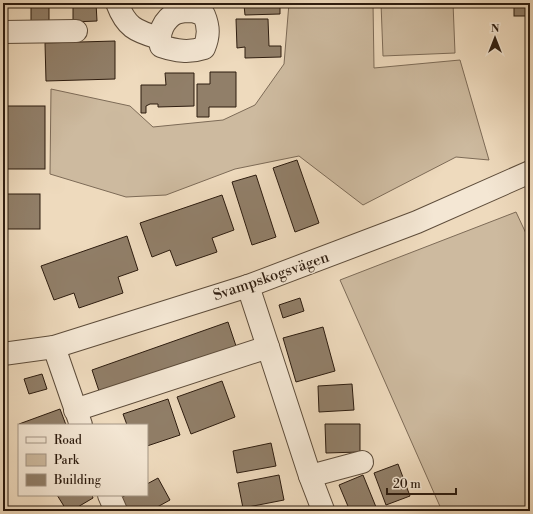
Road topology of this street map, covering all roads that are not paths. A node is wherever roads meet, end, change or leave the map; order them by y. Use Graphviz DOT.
graph roads {
  1 [pos="117,3"];
  2 [pos="66,27"];
  3 [pos="3,32"];
  4 [pos="159,38"];
  5 [pos="530,172"];
  6 [pos="248,286"];
  7 [pos="54,347"];
  8 [pos="268,348"];
  9 [pos="3,354"];
  10 [pos="78,417"];
  11 [pos="362,462"];
  12 [pos="310,476"];
  13 [pos="109,496"];
  14 [pos="323,510"];
  15 [pos="116,511"];
  1 -- 4 [label="street"];
  2 -- 3 [label="street"];
  5 -- 6 [label="street, Svampskogsvägen"];
  6 -- 7 [label="street, Svampskogsvägen"];
  6 -- 8 [label="street"];
  7 -- 9 [label="street, Svampskogsvägen"];
  7 -- 10 [label="street"];
  8 -- 10 [label="street"];
  8 -- 12 [label="street"];
  11 -- 12 [label="street"];
  12 -- 14 [label="street"];
  13 -- 15 [label="street"];
}
